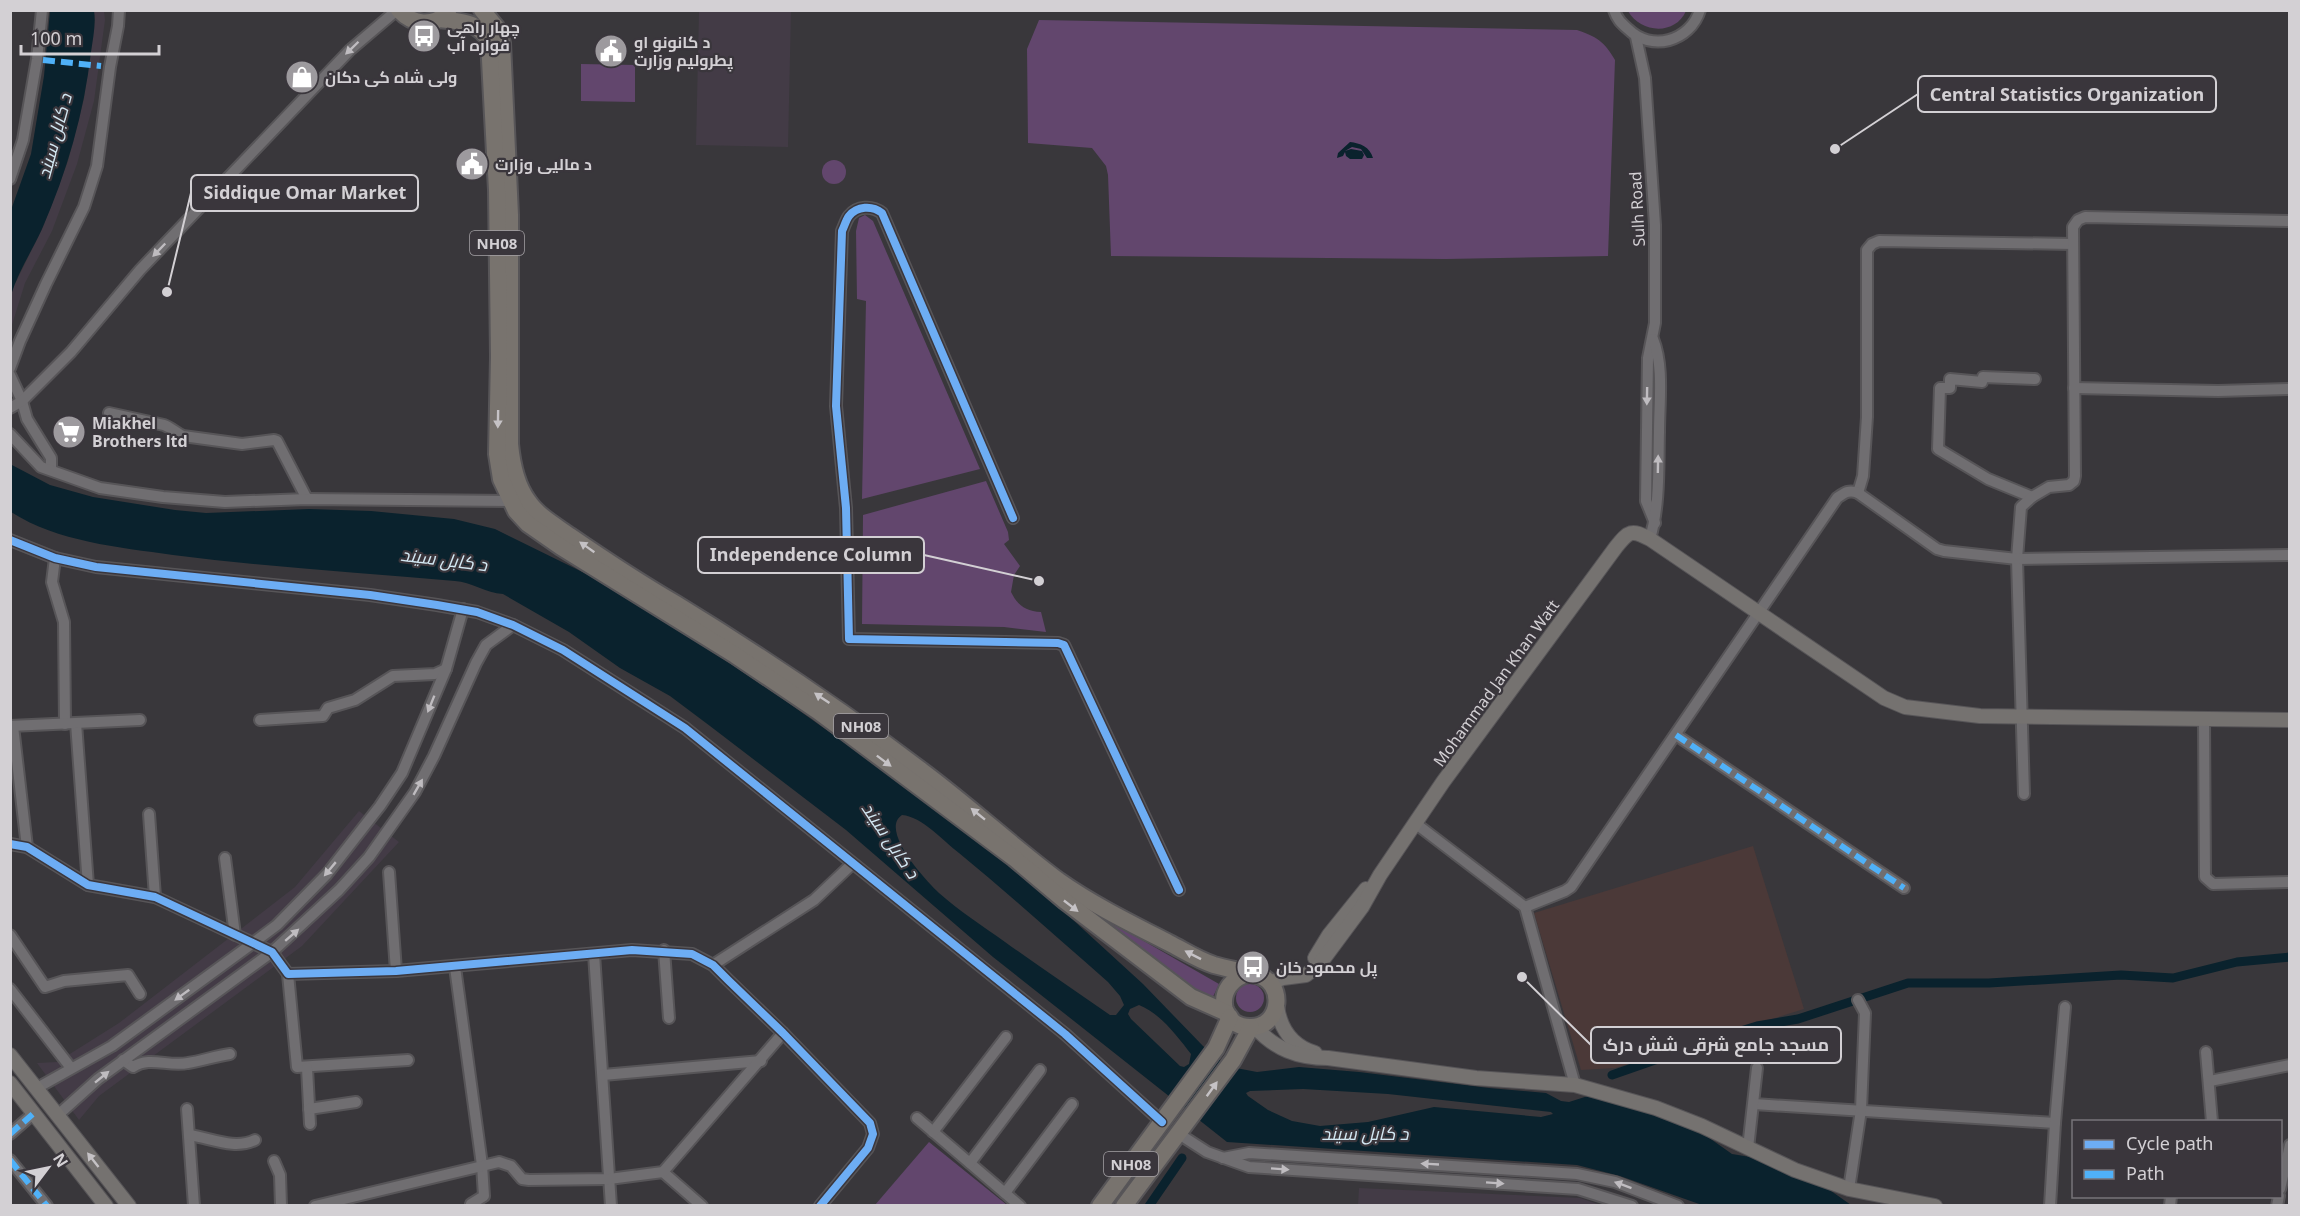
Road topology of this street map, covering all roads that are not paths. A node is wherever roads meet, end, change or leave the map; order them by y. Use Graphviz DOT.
graph roads {
  1 [pos="42,10"];
  2 [pos="119,10"];
  3 [pos="398,10"];
  4 [pos="483,10"];
  5 [pos="1614,10"];
  6 [pos="1700,10"];
  7 [pos="445,15"];
  8 [pos="1636,38"];
  9 [pos="10,179"];
  10 [pos="2289,221"];
  11 [pos="2073,244"];
  12 [pos="10,368"];
  13 [pos="10,375"];
  14 [pos="2035,379"];
  15 [pos="2074,388"];
  16 [pos="2289,389"];
  17 [pos="22,400"];
  18 [pos="10,408"];
  19 [pos="109,413"];
  20 [pos="10,434"];
  21 [pos="51,469"];
  22 [pos="1858,493"];
  23 [pos="2032,497"];
  24 [pos="307,499"];
  25 [pos="510,501"];
  26 [pos="1013,518"];
  27 [pos="1650,539"];
  28 [pos="10,540"];
  29 [pos="2289,555"];
  30 [pos="55,558"];
  31 [pos="2017,559"];
  32 [pos="463,609"];
  33 [pos="1759,614"];
  34 [pos="513,626"];
  35 [pos="446,669"];
  36 [pos="2023,715"];
  37 [pos="2204,719"];
  38 [pos="140,720"];
  39 [pos="260,720"];
  40 [pos="2289,720"];
  41 [pos="71,724"];
  42 [pos="12,726"];
  43 [pos="1676,735"];
  44 [pos="2024,794"];
  45 [pos="149,814"];
  46 [pos="1415,823"];
  47 [pos="10,844"];
  48 [pos="27,847"];
  49 [pos="225,858"];
  50 [pos="852,864"];
  51 [pos="389,872"];
  52 [pos="2289,882"];
  53 [pos="88,885"];
  54 [pos="1904,888"];
  55 [pos="1179,890"];
  56 [pos="155,897"];
  57 [pos="1525,907"];
  58 [pos="10,935"];
  59 [pos="235,935"];
  60 [pos="253,943"];
  61 [pos="664,950"];
  62 [pos="272,952"];
  63 [pos="594,954"];
  64 [pos="713,965"];
  65 [pos="455,967"];
  66 [pos="396,971"];
  67 [pos="288,974"];
  68 [pos="1261,978"];
  69 [pos="10,989"];
  70 [pos="140,994"];
  71 [pos="1858,1000"];
  72 [pos="1277,1006"];
  73 [pos="2065,1007"];
  74 [pos="1228,1015"];
  75 [pos="669,1018"];
  76 [pos="1253,1027"];
  77 [pos="783,1033"];
  78 [pos="1006,1037"];
  79 [pos="2206,1052"];
  80 [pos="230,1054"];
  81 [pos="10,1056"];
  82 [pos="1328,1058"];
  83 [pos="123,1060"];
  84 [pos="408,1060"];
  85 [pos="761,1061"];
  86 [pos="2289,1065"];
  87 [pos="71,1068"];
  88 [pos="306,1068"];
  89 [pos="1757,1068"];
  90 [pos="1040,1070"];
  91 [pos="603,1075"];
  92 [pos="2210,1081"];
  93 [pos="10,1083"];
  94 [pos="1575,1085"];
  95 [pos="37,1088"];
  96 [pos="356,1102"];
  97 [pos="1072,1104"];
  98 [pos="1754,1104"];
  99 [pos="187,1109"];
  100 [pos="309,1109"];
  101 [pos="1861,1110"];
  102 [pos="34,1113"];
  103 [pos="58,1115"];
  104 [pos="917,1118"];
  105 [pos="2212,1120"];
  106 [pos="1162,1122"];
  107 [pos="2055,1123"];
  108 [pos="310,1124"];
  109 [pos="933,1132"];
  110 [pos="10,1134"];
  111 [pos="1179,1134"];
  112 [pos="189,1135"];
  113 [pos="255,1140"];
  114 [pos="2289,1144"];
  115 [pos="1748,1148"];
  116 [pos="1223,1158"];
  117 [pos="10,1160"];
  118 [pos="274,1161"];
  119 [pos="970,1163"];
  120 [pos="482,1165"];
  121 [pos="1541,1171"];
  122 [pos="663,1172"];
  123 [pos="609,1179"];
  124 [pos="2282,1179"];
  125 [pos="1540,1185"];
  126 [pos="1849,1189"];
  127 [pos="1005,1193"];
  128 [pos="471,1204"];
  129 [pos="47,1206"];
  130 [pos="106,1206"];
  131 [pos="129,1206"];
  132 [pos="194,1206"];
  133 [pos="280,1206"];
  134 [pos="315,1206"];
  135 [pos="611,1206"];
  136 [pos="702,1206"];
  137 [pos="820,1206"];
  138 [pos="1020,1206"];
  139 [pos="1100,1206"];
  140 [pos="1124,1206"];
  141 [pos="1632,1206"];
  142 [pos="1678,1206"];
  143 [pos="1935,1206"];
  144 [pos="2050,1206"];
  1 -- 9 [label="street"];
  2 -- 12 [label="street"];
  3 -- 7 [label="highway"];
  3 -- 17 [label="street, one-way"];
  68 -- 4 [label="highway, NH08, one-way"];
  5 -- 8 [label="street"];
  6 -- 8 [label="street"];
  7 -- 25 [label="highway, NH08, one-way"];
  8 -- 27 [label="street, Sulh Road"];
  10 -- 11 [label="street"];
  11 -- 15 [label="street"];
  11 -- 22 [label="street"];
  13 -- 17 [label="street"];
  14 -- 23 [label="street"];
  15 -- 16 [label="street"];
  15 -- 23 [label="street"];
  17 -- 18 [label="street"];
  17 -- 21 [label="street"];
  19 -- 24 [label="street"];
  20 -- 21 [label="street"];
  21 -- 24 [label="street"];
  22 -- 31 [label="street"];
  22 -- 33 [label="street"];
  23 -- 31 [label="street"];
  24 -- 25 [label="street"];
  25 -- 74 [label="highway, NH08, one-way"];
  26 -- 55 [label="street"];
  27 -- 33 [label="main road"];
  27 -- 46 [label="main road, Mohammad Jan Khan Watt"];
  28 -- 30 [label="street"];
  29 -- 31 [label="street"];
  30 -- 32 [label="street"];
  30 -- 41 [label="street"];
  31 -- 36 [label="street"];
  32 -- 34 [label="street"];
  32 -- 35 [label="street"];
  33 -- 36 [label="main road"];
  33 -- 43 [label="street"];
  34 -- 50 [label="street"];
  62 -- 34 [label="street, one-way"];
  35 -- 39 [label="street"];
  35 -- 60 [label="street, one-way"];
  36 -- 37 [label="main road"];
  36 -- 44 [label="street"];
  37 -- 40 [label="main road"];
  37 -- 52 [label="street"];
  38 -- 41 [label="street"];
  41 -- 42 [label="street"];
  41 -- 53 [label="street"];
  42 -- 48 [label="street"];
  43 -- 54 [label="street"];
  43 -- 57 [label="street"];
  45 -- 56 [label="street"];
  46 -- 57 [label="street"];
  46 -- 68 [label="main road, Mohammad Jan Khan Watt"];
  47 -- 48 [label="street"];
  48 -- 53 [label="street"];
  49 -- 59 [label="street"];
  50 -- 64 [label="street"];
  50 -- 106 [label="street"];
  51 -- 66 [label="street"];
  53 -- 56 [label="street"];
  56 -- 59 [label="street"];
  57 -- 94 [label="street"];
  58 -- 70 [label="street"];
  59 -- 60 [label="street"];
  60 -- 62 [label="street"];
  60 -- 87 [label="street, one-way"];
  61 -- 63 [label="street"];
  61 -- 64 [label="street"];
  61 -- 75 [label="street"];
  62 -- 67 [label="street"];
  62 -- 83 [label="street"];
  63 -- 65 [label="street"];
  63 -- 91 [label="street"];
  64 -- 77 [label="street"];
  65 -- 66 [label="street"];
  65 -- 120 [label="street"];
  66 -- 67 [label="street"];
  67 -- 88 [label="street"];
  68 -- 72 [label="highway"];
  68 -- 74 [label="highway, NH08"];
  69 -- 87 [label="street"];
  71 -- 101 [label="street"];
  72 -- 76 [label="highway, NH08"];
  72 -- 82 [label="main road"];
  73 -- 107 [label="street"];
  74 -- 76 [label="highway, NH08"];
  74 -- 106 [label="highway, NH08"];
  76 -- 82 [label="main road"];
  111 -- 76 [label="highway, NH08, one-way"];
  77 -- 85 [label="street"];
  77 -- 137 [label="street"];
  78 -- 109 [label="street"];
  79 -- 92 [label="street"];
  80 -- 83 [label="street"];
  81 -- 95 [label="main road"];
  82 -- 94 [label="main road"];
  103 -- 83 [label="street, one-way"];
  84 -- 88 [label="street"];
  85 -- 91 [label="street"];
  85 -- 122 [label="street"];
  86 -- 92 [label="street"];
  87 -- 95 [label="street"];
  88 -- 100 [label="street"];
  89 -- 98 [label="street"];
  90 -- 119 [label="street"];
  91 -- 123 [label="street"];
  92 -- 105 [label="street"];
  93 -- 102 [label="main road"];
  94 -- 115 [label="main road"];
  95 -- 103 [label="main road"];
  96 -- 100 [label="street"];
  97 -- 127 [label="street"];
  98 -- 101 [label="street"];
  98 -- 115 [label="street"];
  99 -- 112 [label="street"];
  100 -- 108 [label="street"];
  101 -- 107 [label="street"];
  101 -- 126 [label="street"];
  102 -- 110 [label="street"];
  102 -- 130 [label="main road"];
  131 -- 103 [label="main road, one-way"];
  104 -- 109 [label="street"];
  106 -- 139 [label="highway, NH08"];
  107 -- 144 [label="street"];
  109 -- 119 [label="street"];
  111 -- 116 [label="street"];
  111 -- 140 [label="highway, NH08"];
  112 -- 113 [label="street"];
  112 -- 132 [label="street"];
  114 -- 124 [label="street"];
  115 -- 126 [label="main road"];
  121 -- 116 [label="street, one-way"];
  116 -- 125 [label="street, one-way"];
  117 -- 129 [label="street"];
  118 -- 133 [label="street"];
  119 -- 127 [label="street"];
  120 -- 123 [label="street"];
  120 -- 128 [label="street"];
  120 -- 134 [label="street"];
  121 -- 125 [label="street"];
  142 -- 121 [label="street, one-way"];
  122 -- 123 [label="street"];
  122 -- 136 [label="street"];
  123 -- 135 [label="street"];
  125 -- 141 [label="street"];
  126 -- 143 [label="main road"];
  127 -- 138 [label="street"];
}
